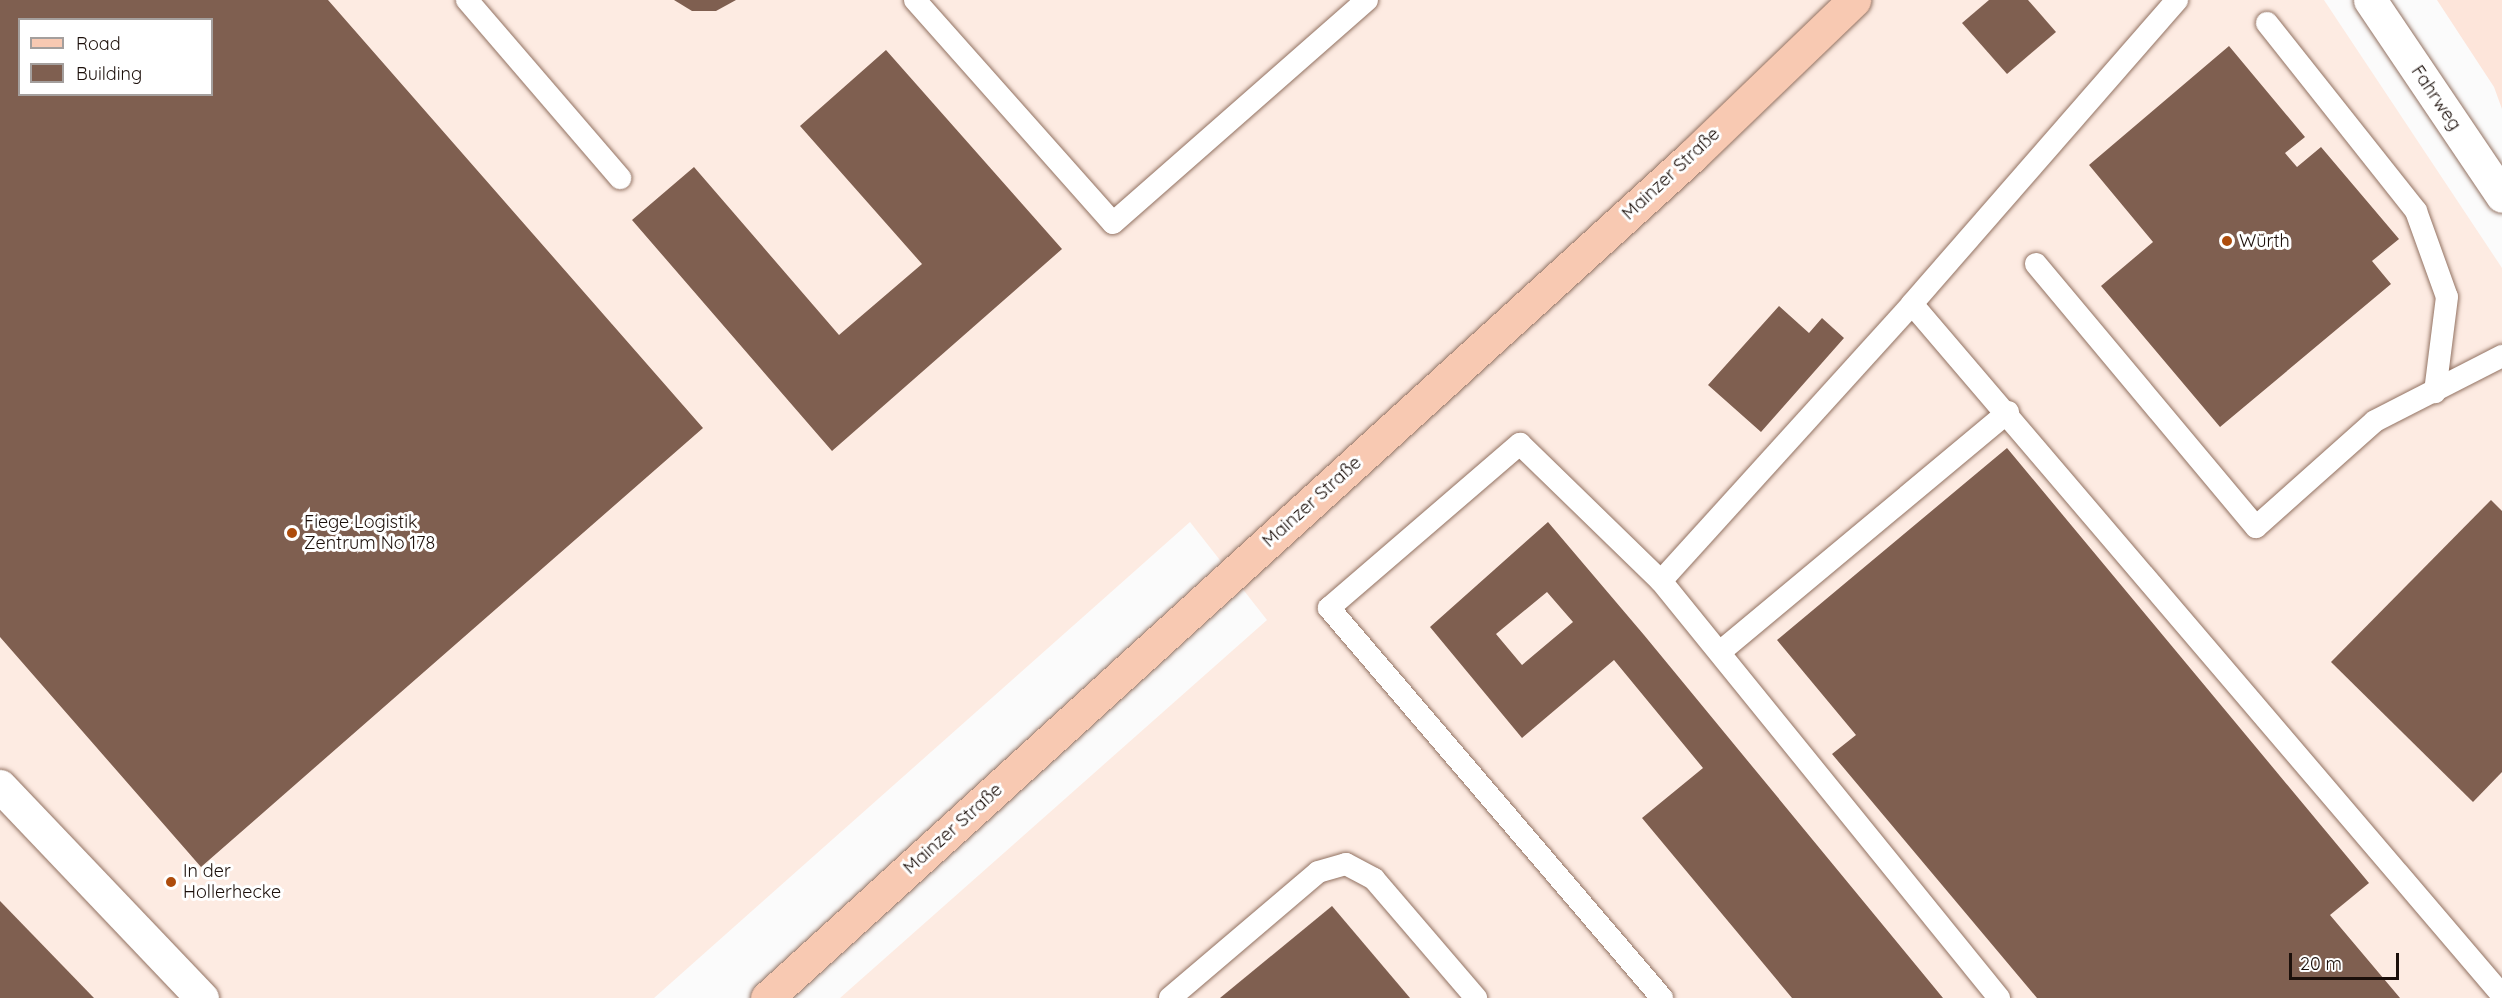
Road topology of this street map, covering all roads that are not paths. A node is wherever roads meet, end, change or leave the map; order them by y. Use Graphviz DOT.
graph roads {
  1 [pos="467,0"];
  2 [pos="915,0"];
  3 [pos="1367,0"];
  4 [pos="1854,0"];
  5 [pos="2177,0"];
  6 [pos="2370,0"];
  7 [pos="2267,23"];
  8 [pos="620,178"];
  9 [pos="2502,196"];
  10 [pos="2037,264"];
  11 [pos="1912,304"];
  12 [pos="2502,356"];
  13 [pos="2435,392"];
  14 [pos="2008,412"];
  15 [pos="1661,581"];
  16 [pos="1719,652"];
  17 [pos="0,786"];
  18 [pos="2502,995"];
  19 [pos="202,998"];
  20 [pos="767,998"];
  21 [pos="1170,998"];
  22 [pos="1476,998"];
  23 [pos="1662,998"];
  24 [pos="1999,998"];
  1 -- 8 [label="lane"];
  2 -- 3 [label="lane"];
  4 -- 20 [label="main road, Mainzer Straße"];
  5 -- 11 [label="lane"];
  6 -- 9 [label="street, Fahrweg"];
  7 -- 13 [label="lane"];
  10 -- 13 [label="lane"];
  11 -- 14 [label="lane"];
  11 -- 15 [label="lane"];
  12 -- 13 [label="lane"];
  14 -- 16 [label="lane"];
  14 -- 18 [label="lane"];
  15 -- 16 [label="lane"];
  15 -- 23 [label="lane"];
  16 -- 24 [label="lane"];
  17 -- 19 [label="street"];
  21 -- 22 [label="lane"];
}
